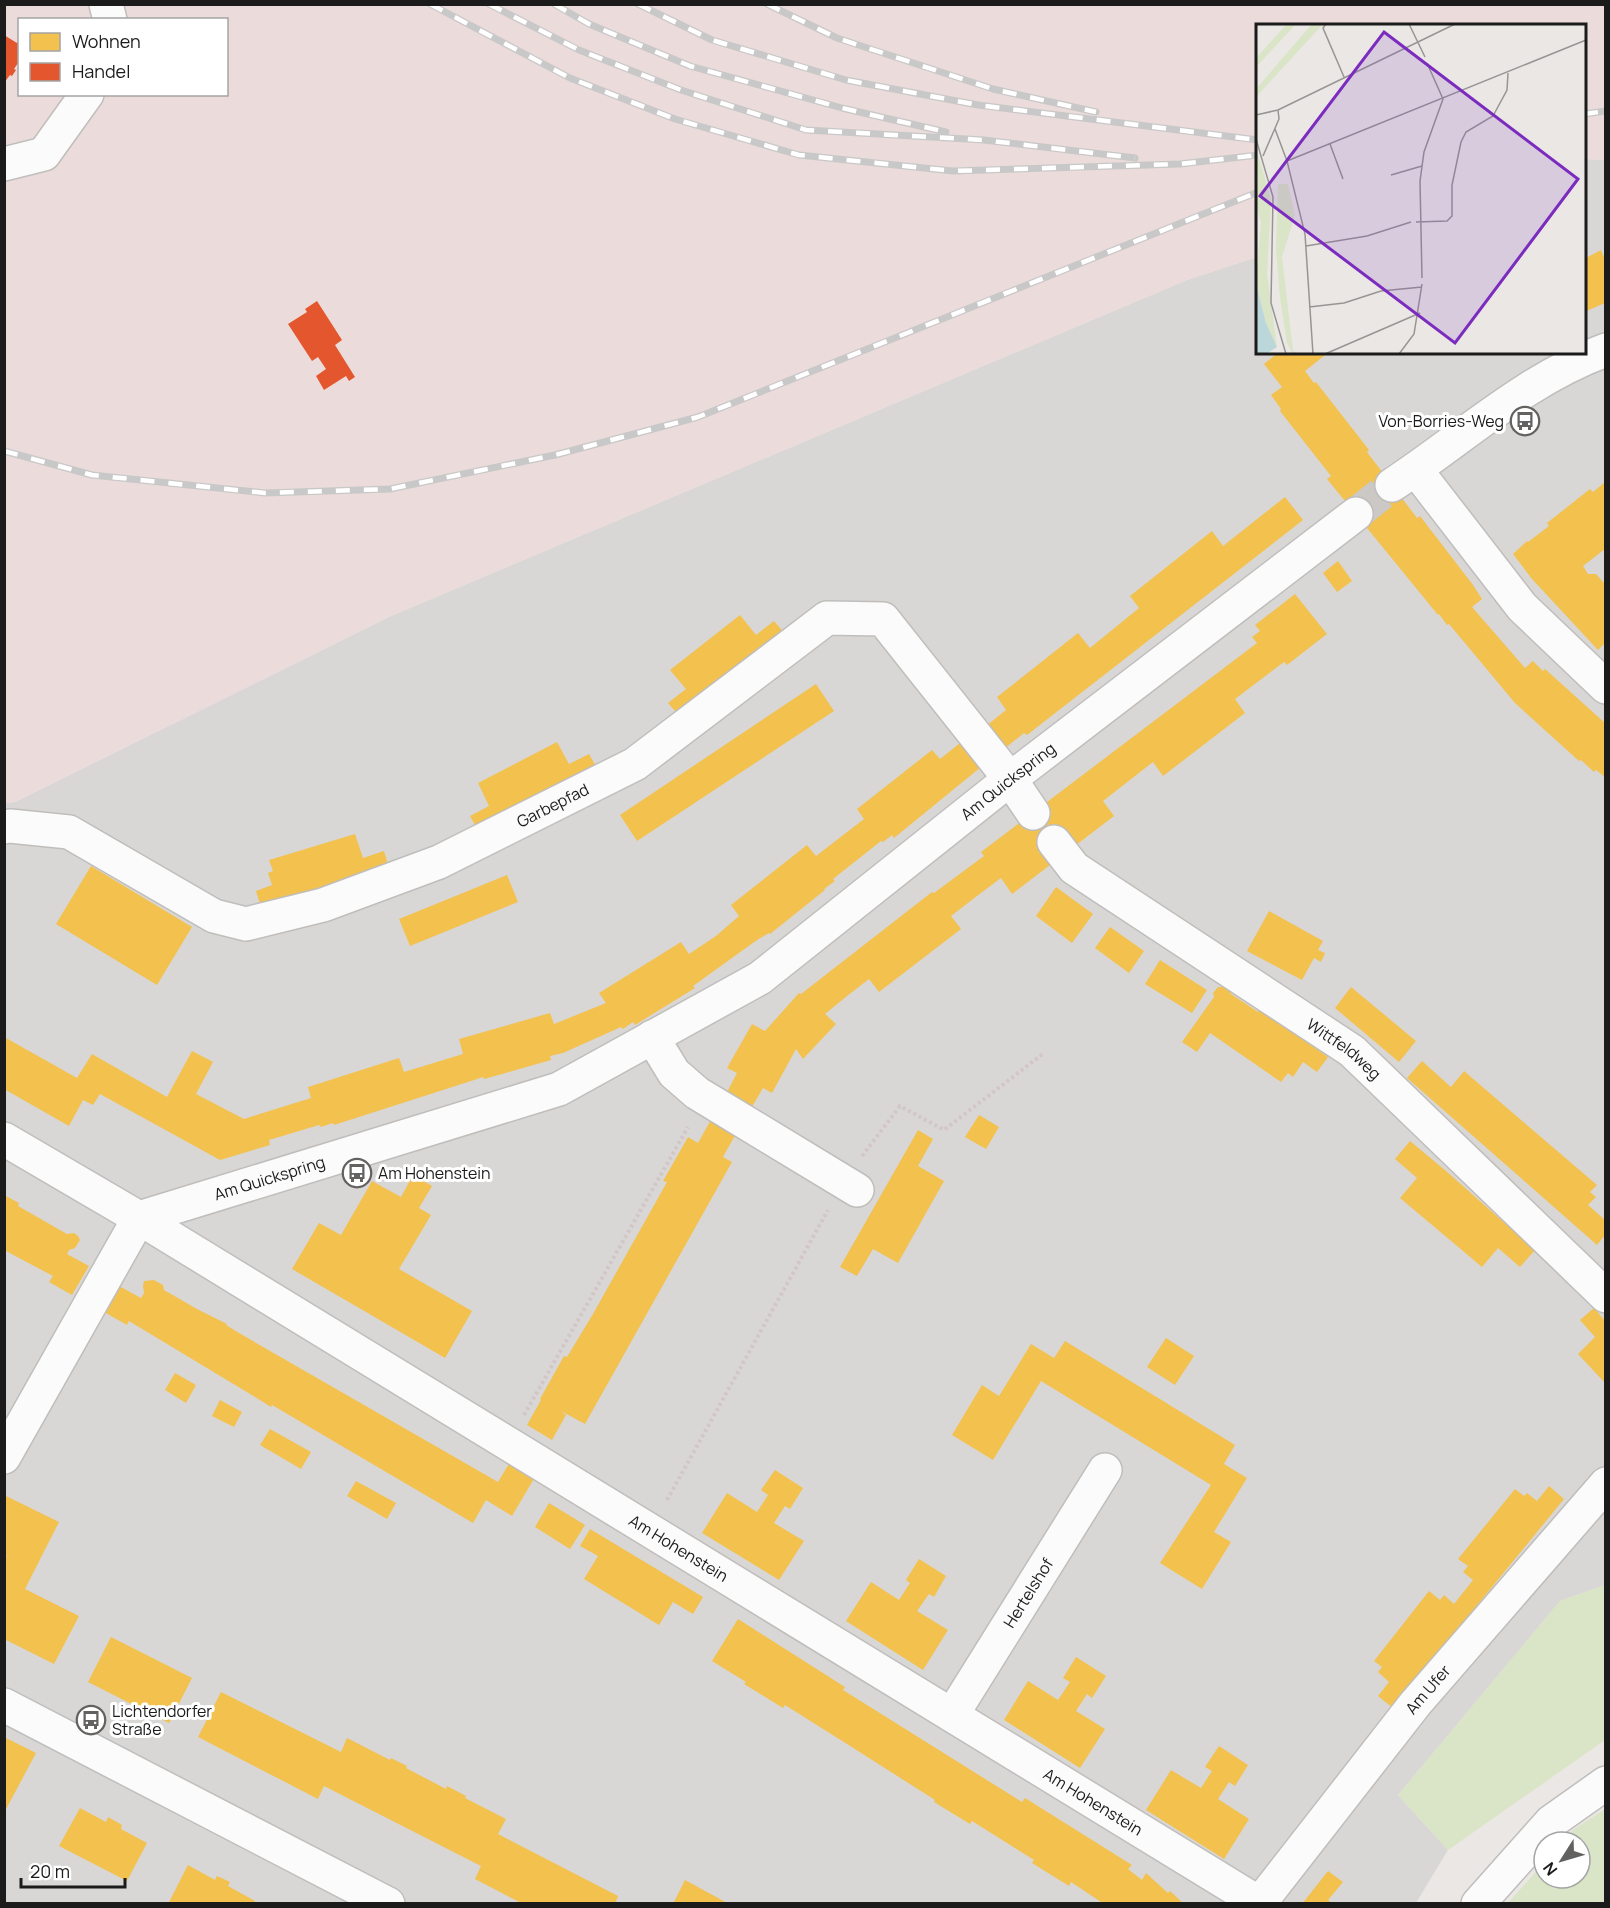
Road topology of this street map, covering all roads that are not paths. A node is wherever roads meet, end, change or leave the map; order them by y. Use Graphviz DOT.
graph roads {
  1 [pos="86,96"];
  2 [pos="4,164"];
  3 [pos="1599,358"];
  4 [pos="1356,514"];
  5 [pos="1605,687"];
  6 [pos="1010,779"];
  7 [pos="1033,813"];
  8 [pos="4,827"];
  9 [pos="1054,842"];
  10 [pos="652,1037"];
  11 [pos="4,1139"];
  12 [pos="850,1185"];
  13 [pos="139,1218"];
  14 [pos="1605,1296"];
  15 [pos="4,1457"];
  16 [pos="1105,1470"];
  17 [pos="1605,1484"];
  18 [pos="4,1705"];
  19 [pos="952,1715"];
  20 [pos="1605,1783"];
  21 [pos="1259,1903"];
  22 [pos="388,1904"];
  23 [pos="1478,1904"];
  1 -- 2 [label="street"];
  3 -- 5 [label="street"];
  4 -- 6 [label="street, Am Quickspring"];
  6 -- 7 [label="street"];
  6 -- 8 [label="street, Garbepfad"];
  6 -- 10 [label="street, Am Quickspring"];
  9 -- 14 [label="street, Wittfeldweg"];
  10 -- 12 [label="street"];
  10 -- 13 [label="street, Am Quickspring"];
  11 -- 13 [label="street, Am Hohenstein"];
  13 -- 15 [label="street"];
  13 -- 19 [label="street, Am Hohenstein"];
  16 -- 19 [label="street, Hertelshof"];
  17 -- 21 [label="street, Am Ufer"];
  18 -- 22 [label="street"];
  19 -- 21 [label="street, Am Hohenstein"];
  20 -- 23 [label="street"];
}
